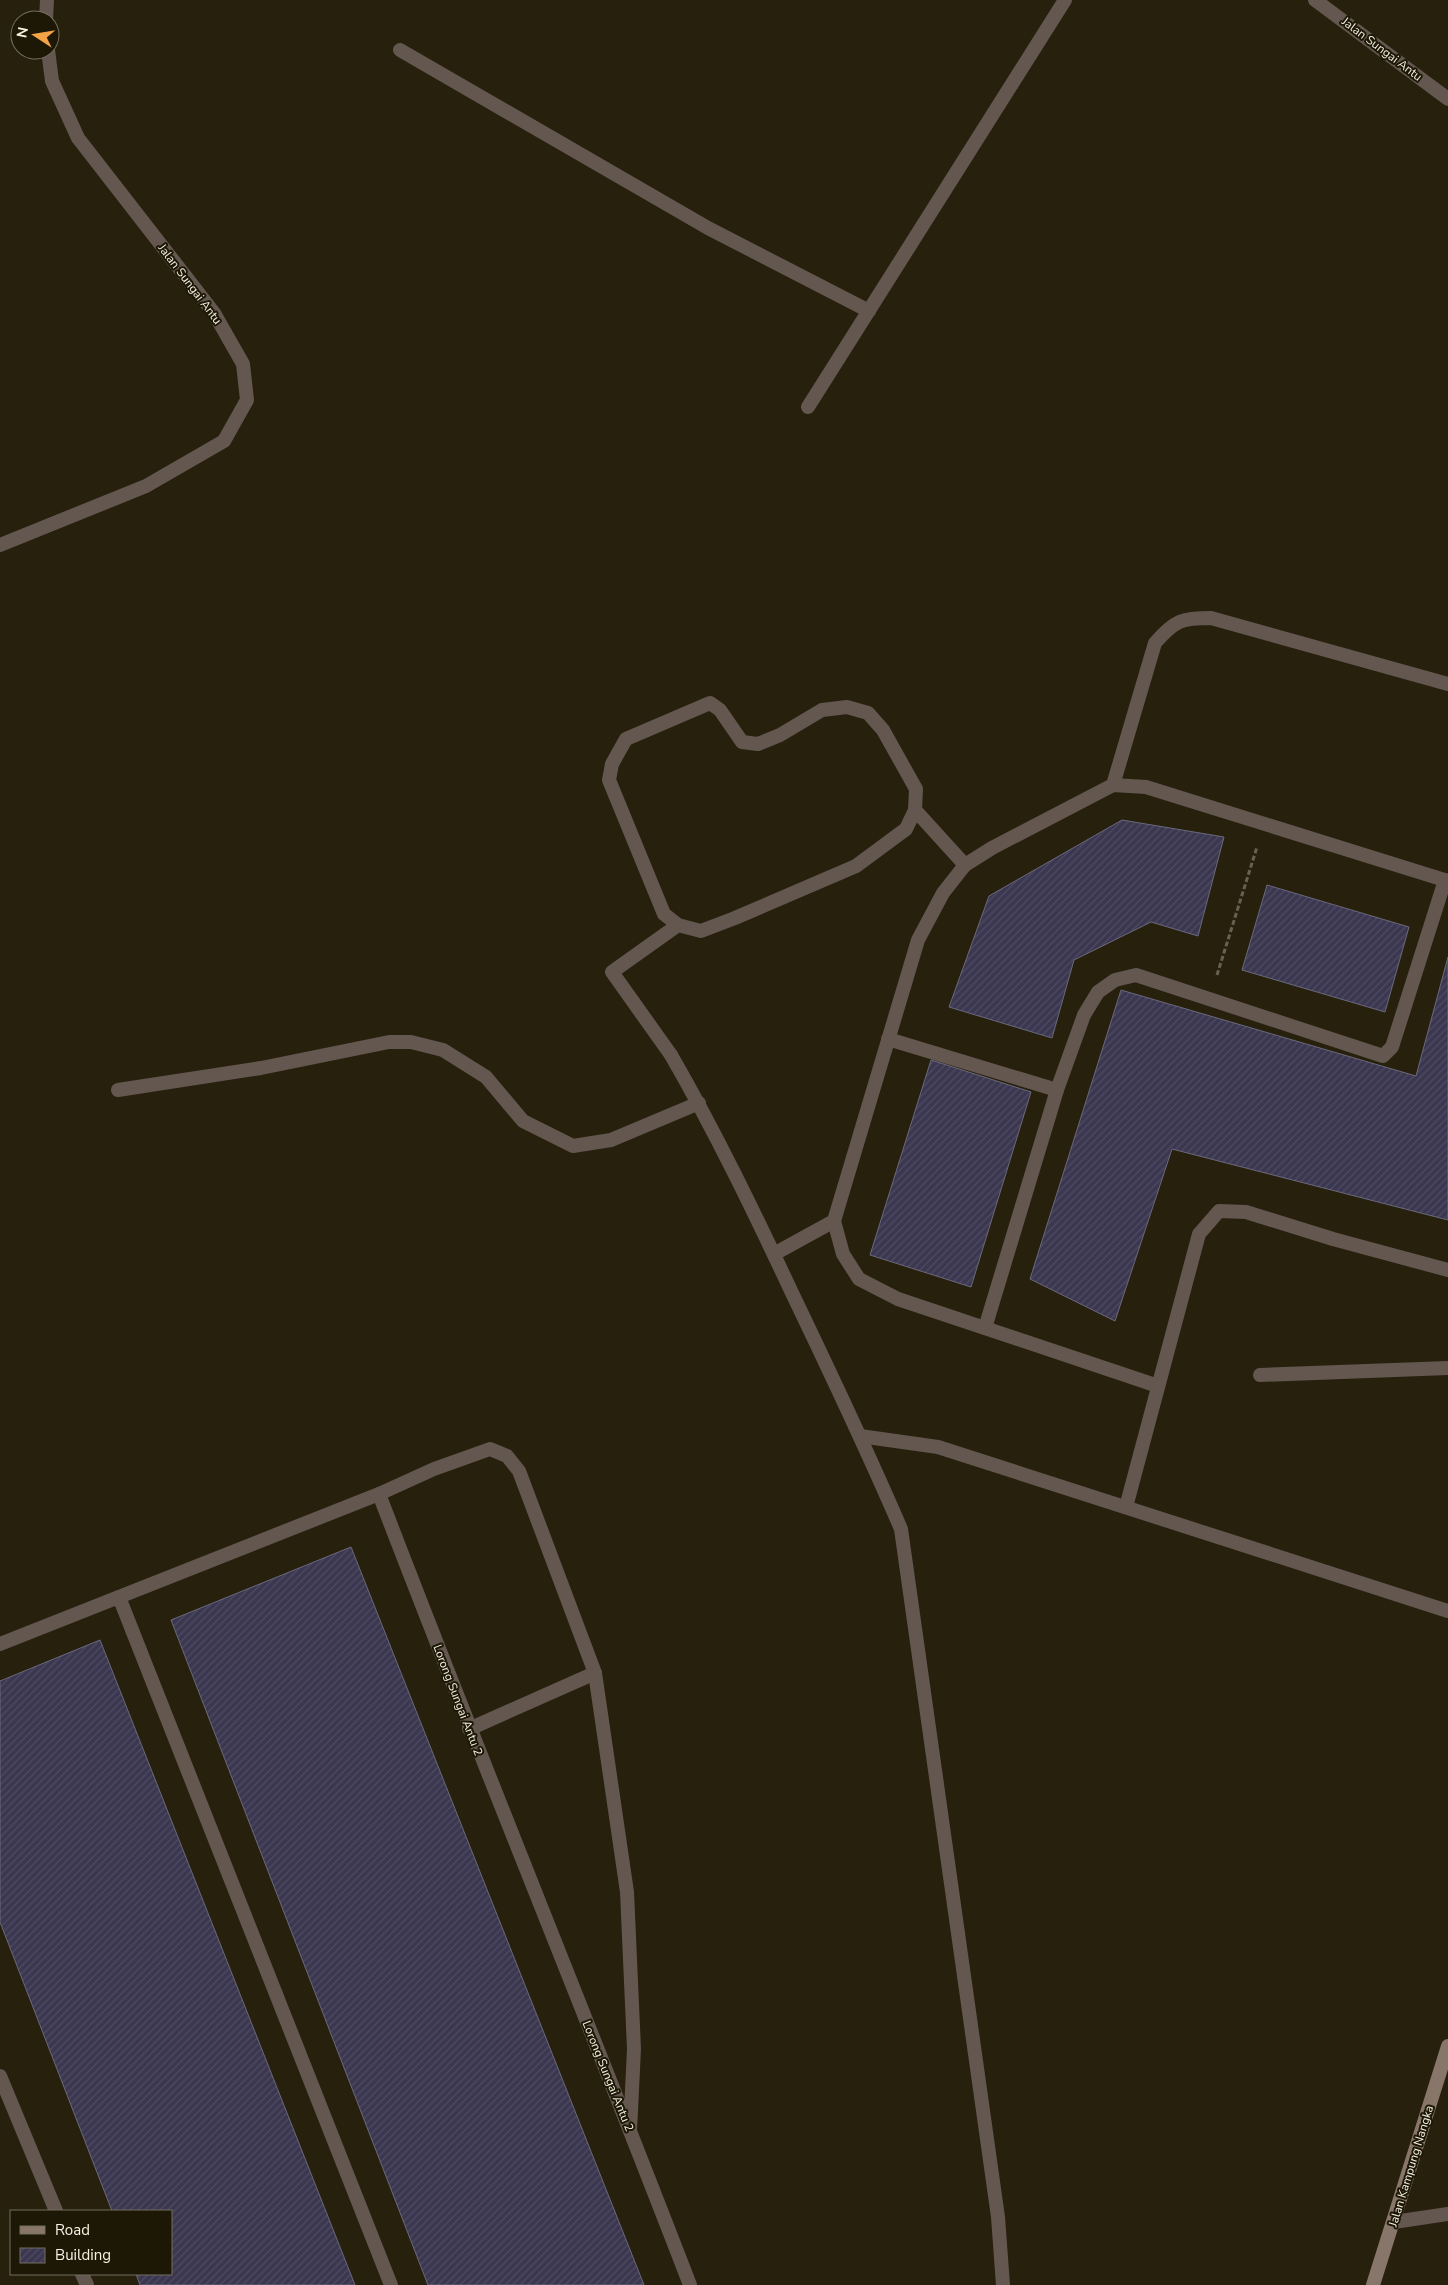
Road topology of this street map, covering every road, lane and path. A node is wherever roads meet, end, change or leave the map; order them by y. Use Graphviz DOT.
graph roads {
  1 [pos="1065,0"];
  2 [pos="1315,0"];
  3 [pos="400,50"];
  4 [pos="49,60"];
  5 [pos="1448,98"];
  6 [pos="869,311"];
  7 [pos="808,407"];
  8 [pos="0,544"];
  9 [pos="1448,684"];
  10 [pos="1113,785"];
  11 [pos="915,810"];
  12 [pos="1264,824"];
  13 [pos="965,866"];
  14 [pos="1447,881"];
  15 [pos="678,925"];
  16 [pos="1210,1000"];
  17 [pos="888,1039"];
  18 [pos="118,1090"];
  19 [pos="1058,1090"];
  20 [pos="699,1103"];
  21 [pos="834,1221"];
  22 [pos="774,1254"];
  23 [pos="1448,1270"];
  24 [pos="984,1328"];
  25 [pos="1448,1368"];
  26 [pos="1260,1375"];
  27 [pos="1158,1386"];
  28 [pos="860,1436"];
  29 [pos="379,1494"];
  30 [pos="1126,1508"];
  31 [pos="119,1597"];
  32 [pos="1448,1610"];
  33 [pos="0,1644"];
  34 [pos="595,1673"];
  35 [pos="469,1729"];
  36 [pos="1448,2046"];
  37 [pos="0,2076"];
  38 [pos="630,2131"];
  39 [pos="56,2210"];
  40 [pos="1448,2214"];
  41 [pos="1394,2222"];
  42 [pos="391,2285"];
  43 [pos="690,2285"];
  44 [pos="1003,2285"];
  45 [pos="1373,2285"];
  1 -- 6 [label="street"];
  2 -- 5 [label="street, Jalan Sungai Antu"];
  3 -- 6 [label="street"];
  4 -- 8 [label="street, Jalan Sungai Antu"];
  6 -- 7 [label="street"];
  9 -- 10 [label="street"];
  10 -- 12 [label="street"];
  10 -- 13 [label="street"];
  11 -- 13 [label="street"];
  11 -- 15 [label="street"];
  11 -- 15 [label="street"];
  12 -- 14 [label="street"];
  12 -- 16 [label="path"];
  13 -- 17 [label="street"];
  14 -- 16 [label="street"];
  15 -- 20 [label="street"];
  16 -- 19 [label="street"];
  17 -- 19 [label="street"];
  17 -- 21 [label="street"];
  18 -- 20 [label="street"];
  19 -- 24 [label="street"];
  20 -- 22 [label="street"];
  21 -- 22 [label="street"];
  21 -- 24 [label="street"];
  22 -- 28 [label="street"];
  23 -- 27 [label="street"];
  24 -- 27 [label="street"];
  25 -- 26 [label="street"];
  27 -- 30 [label="street"];
  28 -- 30 [label="street"];
  28 -- 44 [label="street"];
  29 -- 31 [label="street"];
  29 -- 34 [label="street"];
  29 -- 35 [label="street, Lorong Sungai Antu 2"];
  30 -- 32 [label="street"];
  31 -- 33 [label="street"];
  31 -- 42 [label="street"];
  34 -- 35 [label="street"];
  34 -- 38 [label="street"];
  35 -- 38 [label="street, Lorong Sungai Antu 2"];
  36 -- 41 [label="main road, Jalan Kampung Nangka"];
  37 -- 39 [label="street"];
  38 -- 43 [label="street, Lorong Sungai Antu 2"];
  40 -- 41 [label="street"];
  41 -- 45 [label="main road, Jalan Kampung Nangka"];
}
